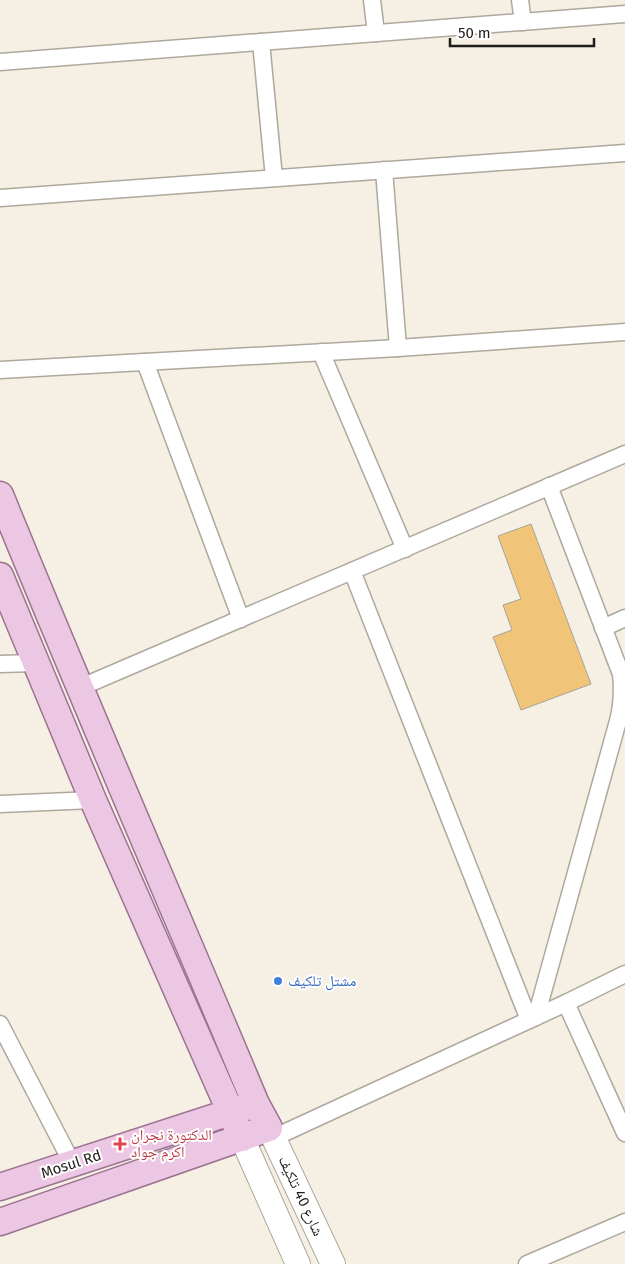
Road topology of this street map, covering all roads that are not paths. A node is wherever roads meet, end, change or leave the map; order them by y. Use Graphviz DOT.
graph roads {
  1 [pos="372,0"];
  2 [pos="520,0"];
  3 [pos="625,14"];
  4 [pos="523,22"];
  5 [pos="376,33"];
  6 [pos="261,42"];
  7 [pos="0,62"];
  8 [pos="625,153"];
  9 [pos="384,170"];
  10 [pos="274,178"];
  11 [pos="0,198"];
  12 [pos="625,332"];
  13 [pos="398,348"];
  14 [pos="321,352"];
  15 [pos="145,362"];
  16 [pos="0,370"];
  17 [pos="625,454"];
  18 [pos="549,486"];
  19 [pos="0,495"];
  20 [pos="405,549"];
  21 [pos="352,571"];
  22 [pos="0,576"];
  23 [pos="625,618"];
  24 [pos="242,619"];
  25 [pos="603,628"];
  26 [pos="36,663"];
  27 [pos="0,664"];
  28 [pos="79,688"];
  29 [pos="624,704"];
  30 [pos="93,800"];
  31 [pos="0,804"];
  32 [pos="625,974"];
  33 [pos="566,1004"];
  34 [pos="533,1018"];
  35 [pos="0,1024"];
  36 [pos="256,1104"];
  37 [pos="230,1111"];
  38 [pos="271,1133"];
  39 [pos="625,1133"];
  40 [pos="242,1138"];
  41 [pos="72,1164"];
  42 [pos="0,1187"];
  43 [pos="0,1222"];
  44 [pos="625,1222"];
  45 [pos="298,1264"];
  46 [pos="333,1264"];
  47 [pos="527,1264"];
  1 -- 5 [label="street"];
  2 -- 4 [label="street"];
  3 -- 4 [label="street"];
  4 -- 5 [label="street"];
  5 -- 6 [label="street"];
  6 -- 7 [label="street"];
  6 -- 10 [label="street"];
  8 -- 9 [label="street"];
  9 -- 10 [label="street"];
  9 -- 13 [label="street"];
  10 -- 11 [label="street"];
  12 -- 13 [label="street"];
  13 -- 14 [label="street"];
  14 -- 15 [label="street"];
  14 -- 20 [label="street"];
  15 -- 16 [label="street"];
  15 -- 24 [label="street"];
  17 -- 18 [label="street"];
  18 -- 20 [label="street"];
  18 -- 25 [label="street"];
  19 -- 28 [label="main road"];
  20 -- 21 [label="street"];
  21 -- 24 [label="street"];
  21 -- 34 [label="street"];
  22 -- 26 [label="main road"];
  23 -- 25 [label="street"];
  24 -- 28 [label="street"];
  25 -- 29 [label="street"];
  26 -- 27 [label="street"];
  26 -- 30 [label="main road"];
  28 -- 36 [label="main road"];
  29 -- 34 [label="street"];
  30 -- 31 [label="street"];
  30 -- 37 [label="main road"];
  32 -- 33 [label="street"];
  33 -- 34 [label="street"];
  33 -- 39 [label="street"];
  34 -- 38 [label="street"];
  35 -- 41 [label="street"];
  36 -- 37 [label="main road, Mosul Rd"];
  36 -- 38 [label="main road"];
  37 -- 40 [label="main road"];
  37 -- 41 [label="main road, Mosul Rd"];
  38 -- 40 [label="main road"];
  38 -- 46 [label="main road, شارع 40 تلكيف"];
  40 -- 43 [label="main road"];
  40 -- 45 [label="main road, شارع 40 تلكيف"];
  41 -- 42 [label="main road, Mosul Rd"];
  44 -- 47 [label="street"];
}
